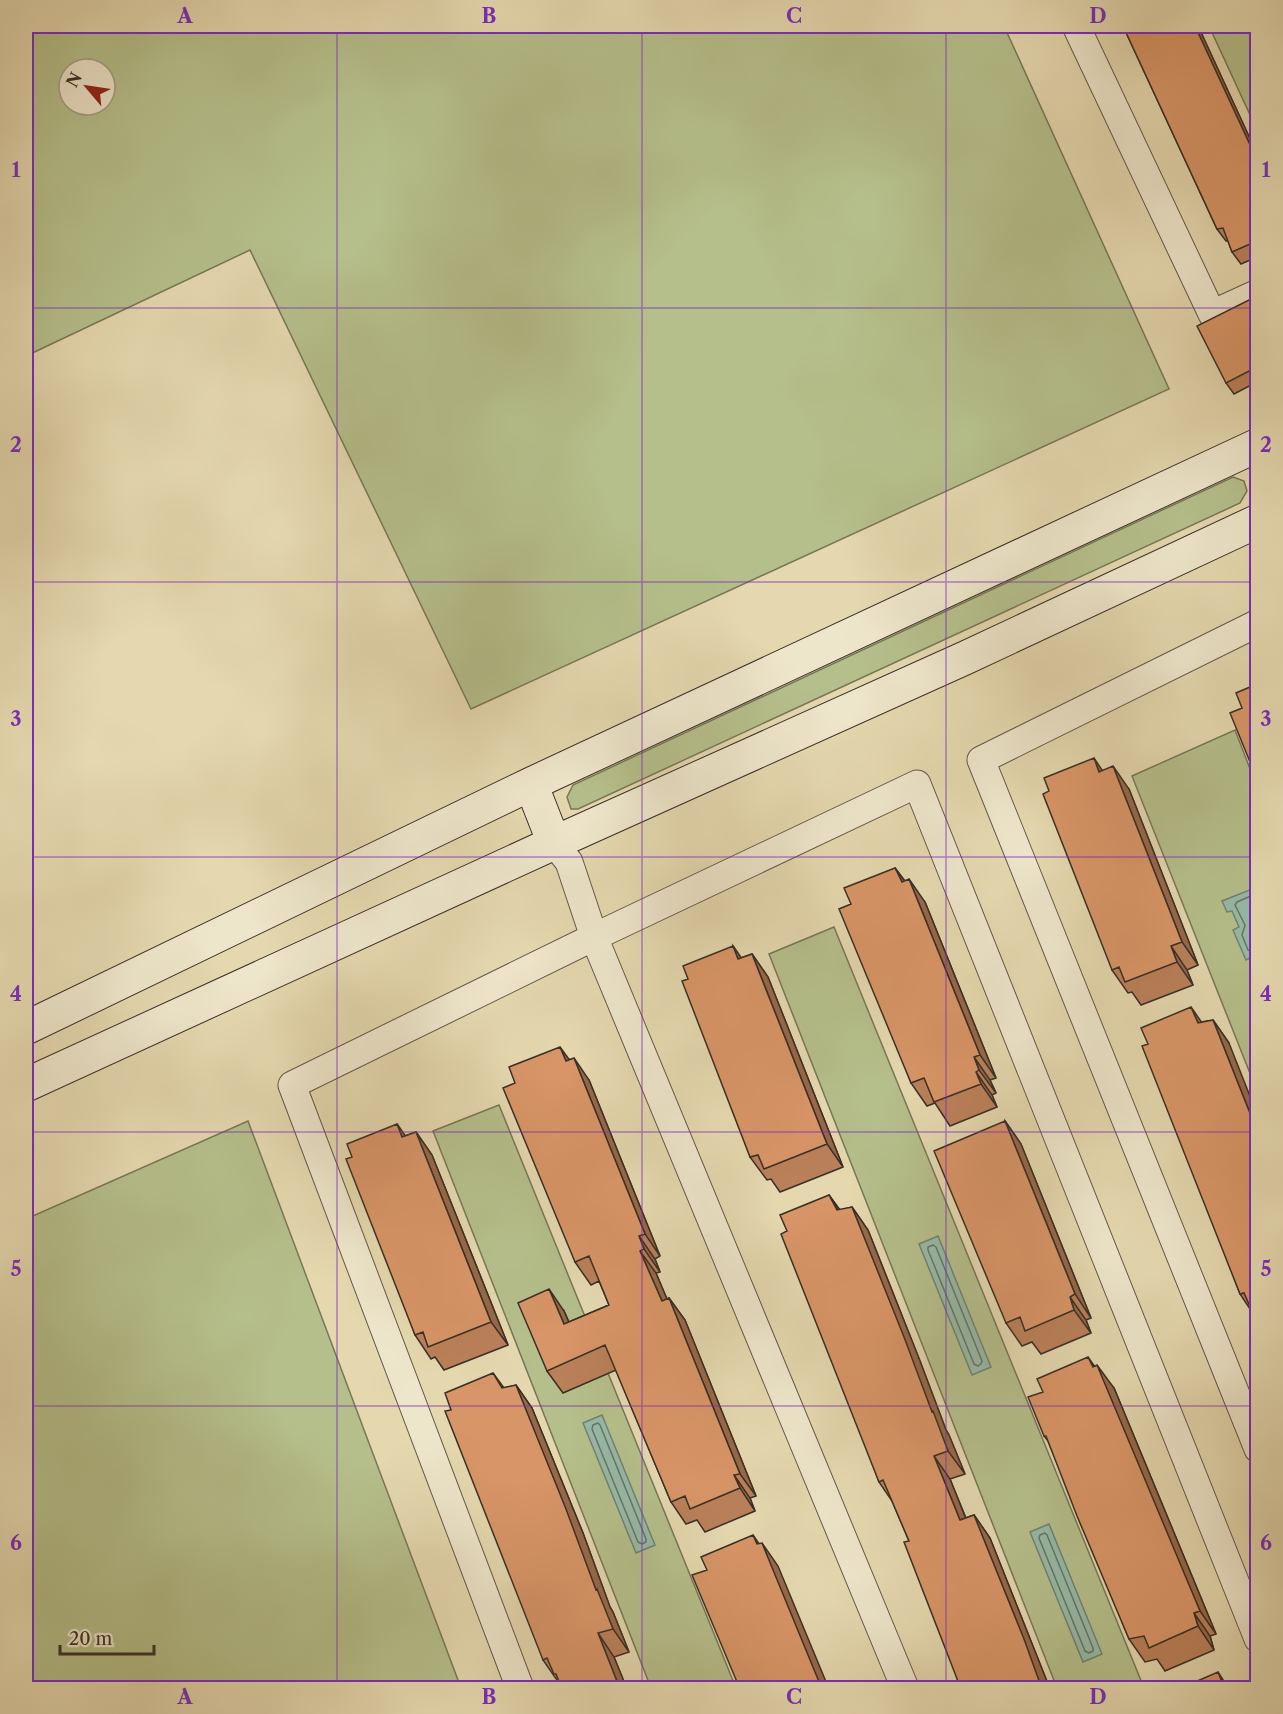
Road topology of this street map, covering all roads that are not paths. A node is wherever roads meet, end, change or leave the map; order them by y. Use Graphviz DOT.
graph roads {
  1 [pos="1076,26"];
  2 [pos="1257,293"];
  3 [pos="1257,445"];
  4 [pos="1257,521"];
  5 [pos="1257,623"];
  6 [pos="531,784"];
  7 [pos="554,843"];
  8 [pos="594,937"];
  9 [pos="26,1028"];
  10 [pos="26,1086"];
  11 [pos="1257,1449"];
  12 [pos="1257,1639"];
  13 [pos="520,1689"];
  14 [pos="905,1689"];
  1 -- 2 [label="street"];
  3 -- 6 [label="main road"];
  4 -- 7 [label="main road"];
  5 -- 11 [label="street"];
  6 -- 7 [label="main road"];
  6 -- 9 [label="main road"];
  7 -- 8 [label="street"];
  7 -- 10 [label="main road"];
  8 -- 12 [label="street"];
  8 -- 13 [label="street"];
  8 -- 14 [label="street"];
}
